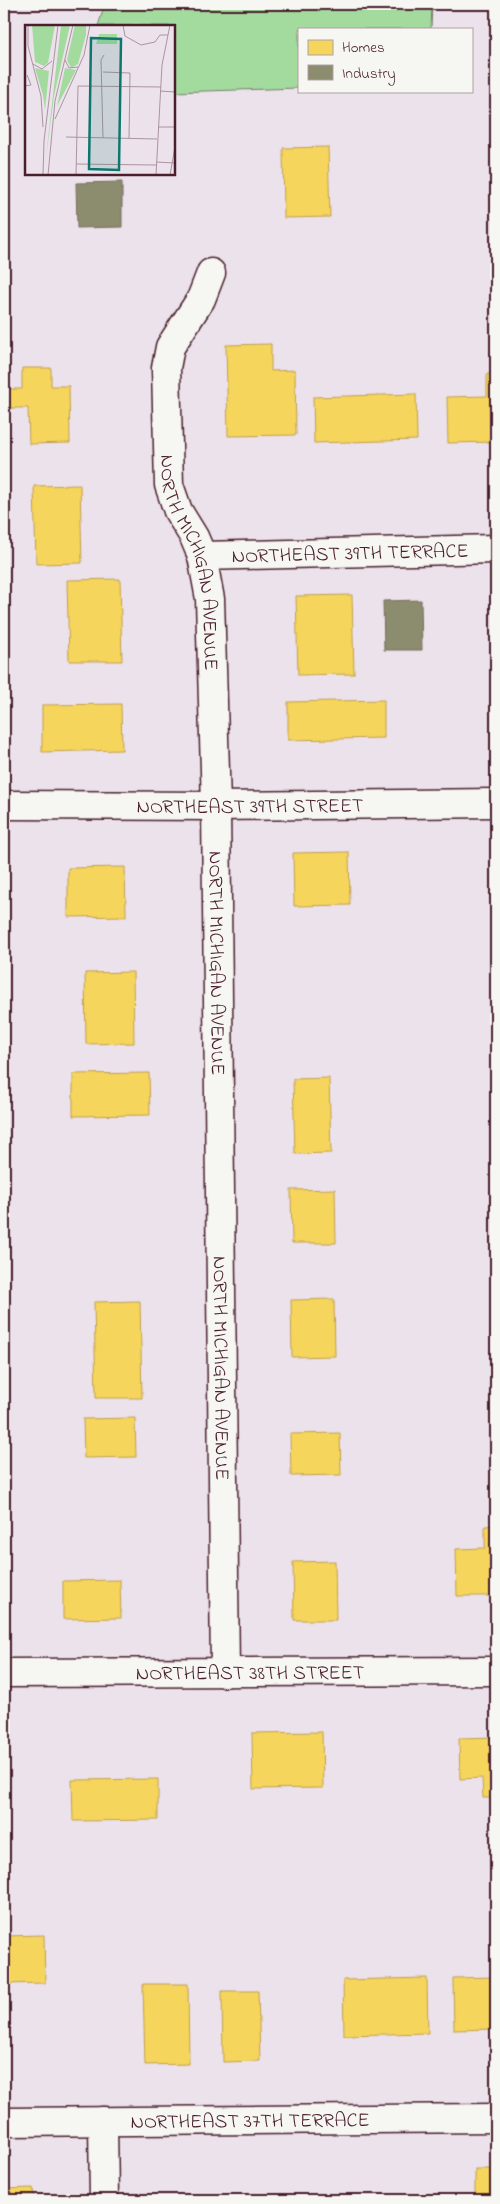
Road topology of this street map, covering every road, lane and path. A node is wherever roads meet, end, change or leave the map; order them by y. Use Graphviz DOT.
graph roads {
  1 [pos="212,273"];
  2 [pos="496,549"];
  3 [pos="202,556"];
  4 [pos="496,803"];
  5 [pos="4,806"];
  6 [pos="216,806"];
  7 [pos="496,1671"];
  8 [pos="4,1673"];
  9 [pos="224,1673"];
  10 [pos="496,2118"];
  11 [pos="103,2121"];
  12 [pos="4,2122"];
  13 [pos="104,2200"];
  1 -- 3 [label="street, NORTH MICHIGAN AVENUE"];
  2 -- 3 [label="street, NORTHEAST 39TH TERRACE"];
  3 -- 6 [label="street, NORTH MICHIGAN AVENUE"];
  4 -- 6 [label="street, NORTHEAST 39TH STREET"];
  5 -- 6 [label="street, NORTHEAST 39TH STREET"];
  6 -- 9 [label="street, NORTH MICHIGAN AVENUE"];
  7 -- 9 [label="street, NORTHEAST 38TH STREET"];
  8 -- 9 [label="street, NORTHEAST 38TH STREET"];
  10 -- 11 [label="street, NORTHEAST 37TH TERRACE"];
  11 -- 12 [label="street, NORTHEAST 37TH TERRACE"];
  11 -- 13 [label="street"];
}
